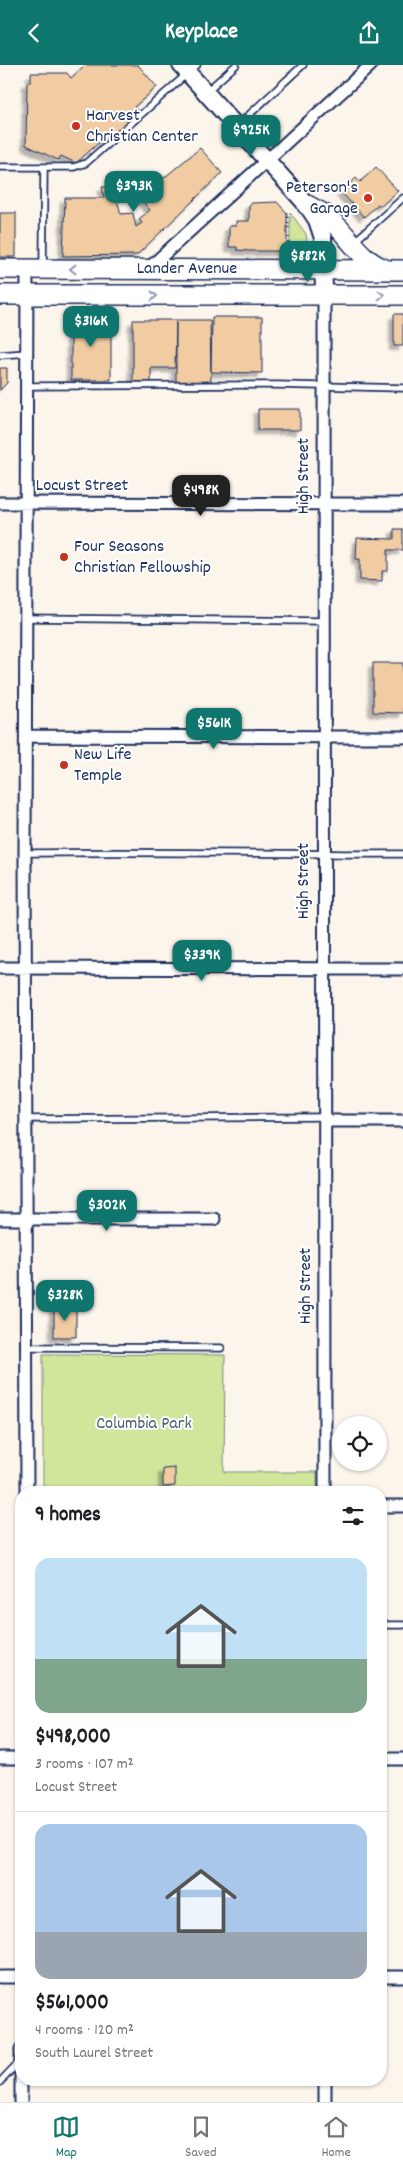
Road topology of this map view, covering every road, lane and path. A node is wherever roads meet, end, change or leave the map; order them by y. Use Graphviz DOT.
graph roads {
  1 [pos="236,65"];
  2 [pos="303,65"];
  3 [pos="372,65"];
  4 [pos="188,68"];
  5 [pos="205,92"];
  6 [pos="236,127"];
  7 [pos="266,161"];
  8 [pos="0,167"];
  9 [pos="44,167"];
  10 [pos="403,198"];
  11 [pos="299,209"];
  12 [pos="352,244"];
  13 [pos="289,255"];
  14 [pos="0,269"];
  15 [pos="35,269"];
  16 [pos="148,269"];
  17 [pos="324,270"];
  18 [pos="397,270"];
  19 [pos="0,295"];
  20 [pos="403,295"];
  21 [pos="27,296"];
  22 [pos="324,296"];
  23 [pos="27,353"];
  24 [pos="0,355"];
  25 [pos="26,386"];
  26 [pos="324,387"];
  27 [pos="403,388"];
  28 [pos="0,503"];
  29 [pos="26,503"];
  30 [pos="403,503"];
  31 [pos="323,504"];
  32 [pos="26,618"];
  33 [pos="323,621"];
  34 [pos="26,736"];
  35 [pos="324,737"];
  36 [pos="403,737"];
  37 [pos="25,853"];
  38 [pos="324,854"];
  39 [pos="403,854"];
  40 [pos="0,968"];
  41 [pos="26,968"];
  42 [pos="403,969"];
  43 [pos="323,970"];
  44 [pos="27,1119"];
  45 [pos="325,1119"];
  46 [pos="403,1121"];
  47 [pos="0,1219"];
  48 [pos="27,1219"];
  49 [pos="214,1219"];
  50 [pos="27,1347"];
  51 [pos="220,1348"];
  52 [pos="27,1486"];
  53 [pos="325,1486"];
  54 [pos="387,1506"];
  55 [pos="403,1506"];
  56 [pos="387,1625"];
  57 [pos="403,1625"];
  58 [pos="0,1758"];
  59 [pos="15,1758"];
  60 [pos="387,1759"];
  61 [pos="403,1759"];
  62 [pos="0,1977"];
  63 [pos="15,1977"];
  64 [pos="387,1977"];
  65 [pos="403,1977"];
  66 [pos="15,2067"];
  67 [pos="0,2082"];
  68 [pos="21,2086"];
  69 [pos="325,2086"];
  70 [pos="21,2102"];
  71 [pos="325,2102"];
  1 -- 5 [label="lane"];
  2 -- 6 [label="lane"];
  3 -- 7 [label="street"];
  4 -- 5 [label="street, High Street"];
  4 -- 9 [label="lane"];
  5 -- 6 [label="street, High Street"];
  6 -- 7 [label="street, High Street"];
  7 -- 11 [label="street, High Street"];
  7 -- 16 [label="street"];
  8 -- 9 [label="lane"];
  9 -- 15 [label="lane"];
  10 -- 12 [label="lane"];
  11 -- 12 [label="main road"];
  11 -- 13 [label="path"];
  11 -- 17 [label="street, High Street"];
  12 -- 18 [label="main road"];
  14 -- 15 [label="main road, Lander Avenue"];
  16 -- 15 [label="main road, Lander Avenue, one-way"];
  15 -- 21 [label="street"];
  16 -- 17 [label="main road, Lander Avenue"];
  17 -- 18 [label="main road, Lander Avenue"];
  17 -- 22 [label="street, High Street"];
  19 -- 21 [label="main road, Lander Avenue"];
  22 -- 20 [label="main road, Lander Avenue, one-way"];
  21 -- 22 [label="main road, Lander Avenue, one-way"];
  21 -- 23 [label="street"];
  22 -- 26 [label="street, High Street"];
  23 -- 24 [label="lane"];
  23 -- 25 [label="street"];
  25 -- 26 [label="lane"];
  25 -- 29 [label="street"];
  26 -- 27 [label="lane"];
  26 -- 31 [label="street, High Street"];
  28 -- 29 [label="street, Locust Street"];
  29 -- 31 [label="street, Locust Street"];
  29 -- 32 [label="street"];
  30 -- 31 [label="street, Locust Street"];
  31 -- 33 [label="street, High Street"];
  32 -- 33 [label="lane"];
  32 -- 34 [label="street"];
  33 -- 35 [label="street, High Street"];
  34 -- 35 [label="street"];
  34 -- 37 [label="street"];
  35 -- 36 [label="street"];
  35 -- 38 [label="street, High Street"];
  37 -- 38 [label="lane"];
  37 -- 41 [label="street"];
  38 -- 39 [label="lane"];
  38 -- 43 [label="street, High Street"];
  40 -- 41 [label="street"];
  41 -- 43 [label="street"];
  41 -- 44 [label="street"];
  42 -- 43 [label="street"];
  43 -- 45 [label="street, High Street"];
  44 -- 45 [label="lane"];
  44 -- 48 [label="street"];
  45 -- 46 [label="street"];
  45 -- 53 [label="street, High Street"];
  47 -- 48 [label="street"];
  48 -- 49 [label="street"];
  48 -- 50 [label="street"];
  50 -- 51 [label="lane"];
  50 -- 52 [label="street"];
  54 -- 55 [label="street"];
  56 -- 57 [label="lane"];
  58 -- 59 [label="street"];
  60 -- 61 [label="street"];
  62 -- 63 [label="street"];
  64 -- 65 [label="street"];
  66 -- 67 [label="lane"];
  68 -- 70 [label="street"];
  69 -- 71 [label="street"];
}
